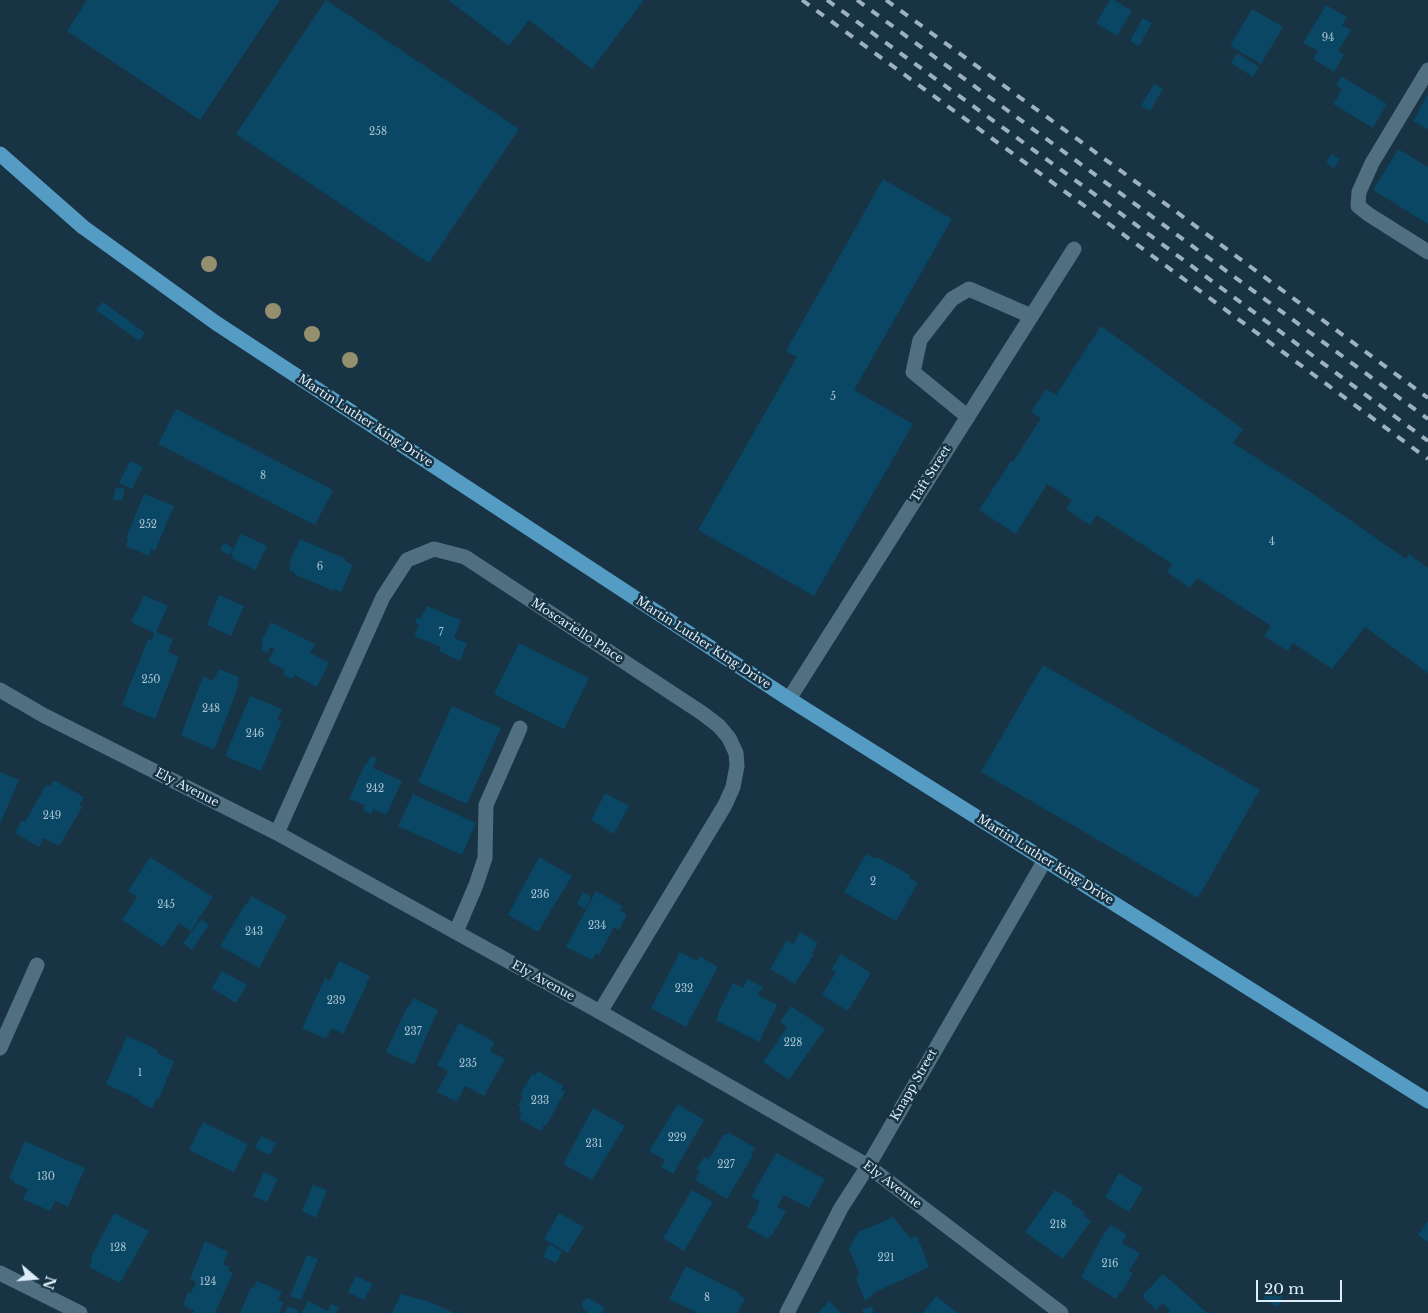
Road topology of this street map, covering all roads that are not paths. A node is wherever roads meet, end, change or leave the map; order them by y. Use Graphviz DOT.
graph roads {
  1 [pos="1428,70"];
  2 [pos="0,154"];
  3 [pos="1074,249"];
  4 [pos="1428,252"];
  5 [pos="1031,316"];
  6 [pos="968,417"];
  7 [pos="0,690"];
  8 [pos="789,699"];
  9 [pos="520,728"];
  10 [pos="277,833"];
  11 [pos="1045,860"];
  12 [pos="456,932"];
  13 [pos="37,965"];
  14 [pos="600,1012"];
  15 [pos="0,1048"];
  16 [pos="1428,1101"];
  17 [pos="868,1166"];
  18 [pos="0,1274"];
  19 [pos="80,1313"];
  20 [pos="787,1313"];
  21 [pos="1061,1313"];
  1 -- 4 [label="street"];
  2 -- 8 [label="main road, Martin Luther King Drive"];
  3 -- 5 [label="street, Taft Street"];
  5 -- 6 [label="street, Taft Street"];
  5 -- 6 [label="street"];
  6 -- 8 [label="street, Taft Street"];
  7 -- 10 [label="street, Ely Avenue"];
  8 -- 11 [label="main road, Martin Luther King Drive"];
  9 -- 12 [label="street"];
  10 -- 12 [label="street, Ely Avenue"];
  10 -- 14 [label="street, Moscariello Place"];
  11 -- 16 [label="main road, Martin Luther King Drive"];
  11 -- 17 [label="street, Knapp Street"];
  12 -- 14 [label="street, Ely Avenue"];
  13 -- 15 [label="street"];
  14 -- 17 [label="street, Ely Avenue"];
  17 -- 20 [label="street, Knapp Street"];
  17 -- 21 [label="street, Ely Avenue"];
  18 -- 19 [label="street"];
}
